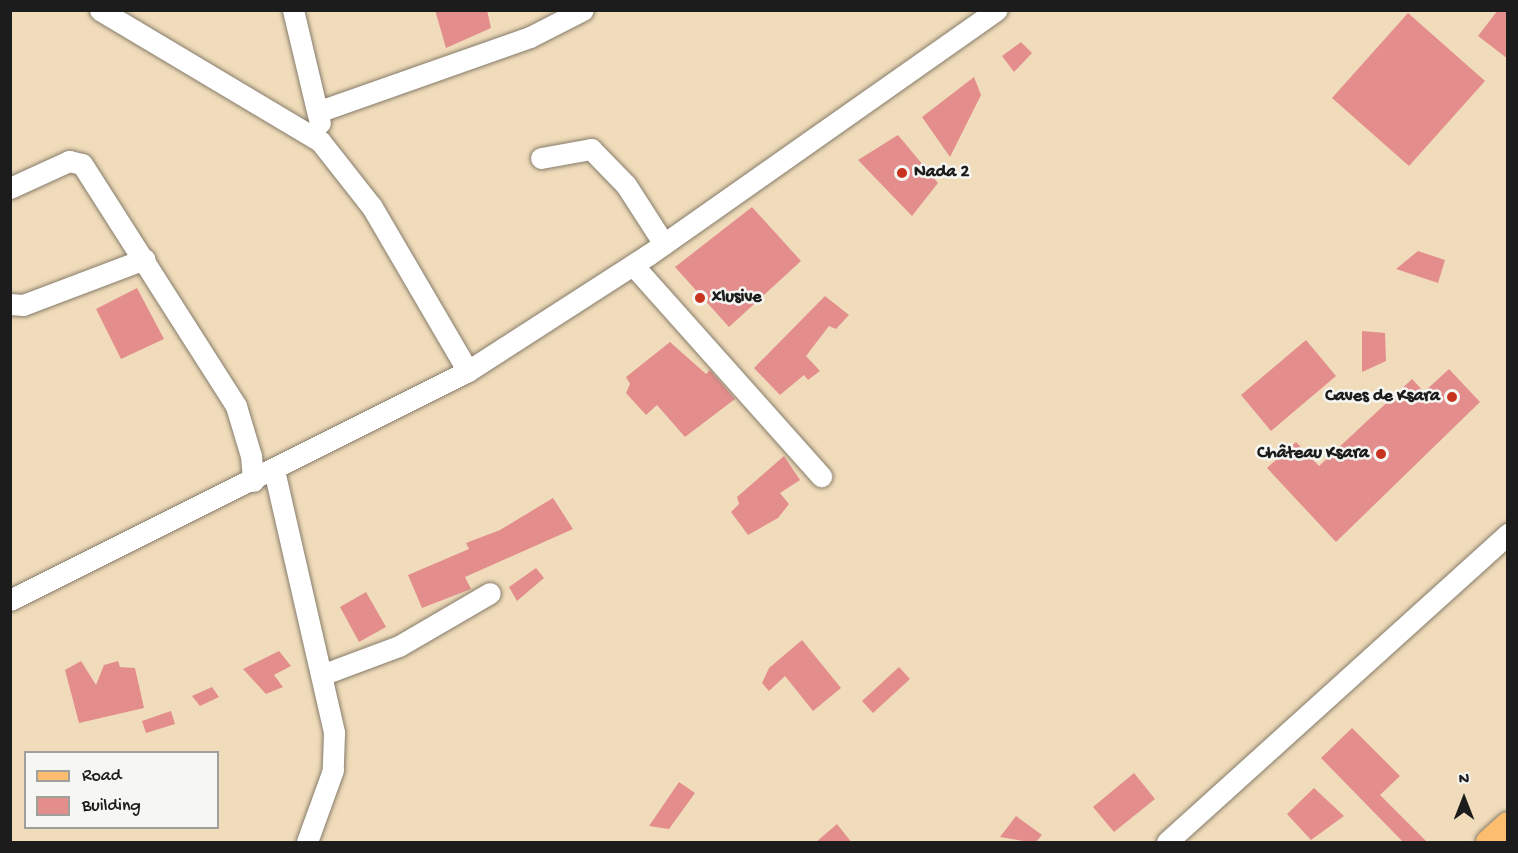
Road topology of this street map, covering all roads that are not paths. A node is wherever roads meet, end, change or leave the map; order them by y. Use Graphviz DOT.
graph roads {
  1 [pos="100,10"];
  2 [pos="293,10"];
  3 [pos="582,10"];
  4 [pos="998,10"];
  5 [pos="320,111"];
  6 [pos="320,141"];
  7 [pos="541,158"];
  8 [pos="10,188"];
  9 [pos="664,244"];
  10 [pos="145,259"];
  11 [pos="633,265"];
  12 [pos="10,304"];
  13 [pos="468,371"];
  14 [pos="274,470"];
  15 [pos="821,476"];
  16 [pos="253,481"];
  17 [pos="1508,534"];
  18 [pos="490,593"];
  19 [pos="10,600"];
  20 [pos="324,674"];
  21 [pos="1508,825"];
  22 [pos="308,843"];
  23 [pos="1167,843"];
  24 [pos="1489,843"];
  1 -- 6 [label="street"];
  2 -- 5 [label="street"];
  3 -- 5 [label="street"];
  4 -- 9 [label="street"];
  5 -- 6 [label="street"];
  6 -- 13 [label="street"];
  7 -- 9 [label="street"];
  8 -- 10 [label="street"];
  9 -- 11 [label="street"];
  10 -- 12 [label="street"];
  10 -- 16 [label="street"];
  11 -- 13 [label="street"];
  11 -- 15 [label="street"];
  13 -- 14 [label="street"];
  14 -- 16 [label="street"];
  14 -- 20 [label="street"];
  16 -- 19 [label="street"];
  17 -- 23 [label="street"];
  18 -- 20 [label="street"];
  20 -- 22 [label="street"];
  21 -- 24 [label="main road"];
}
